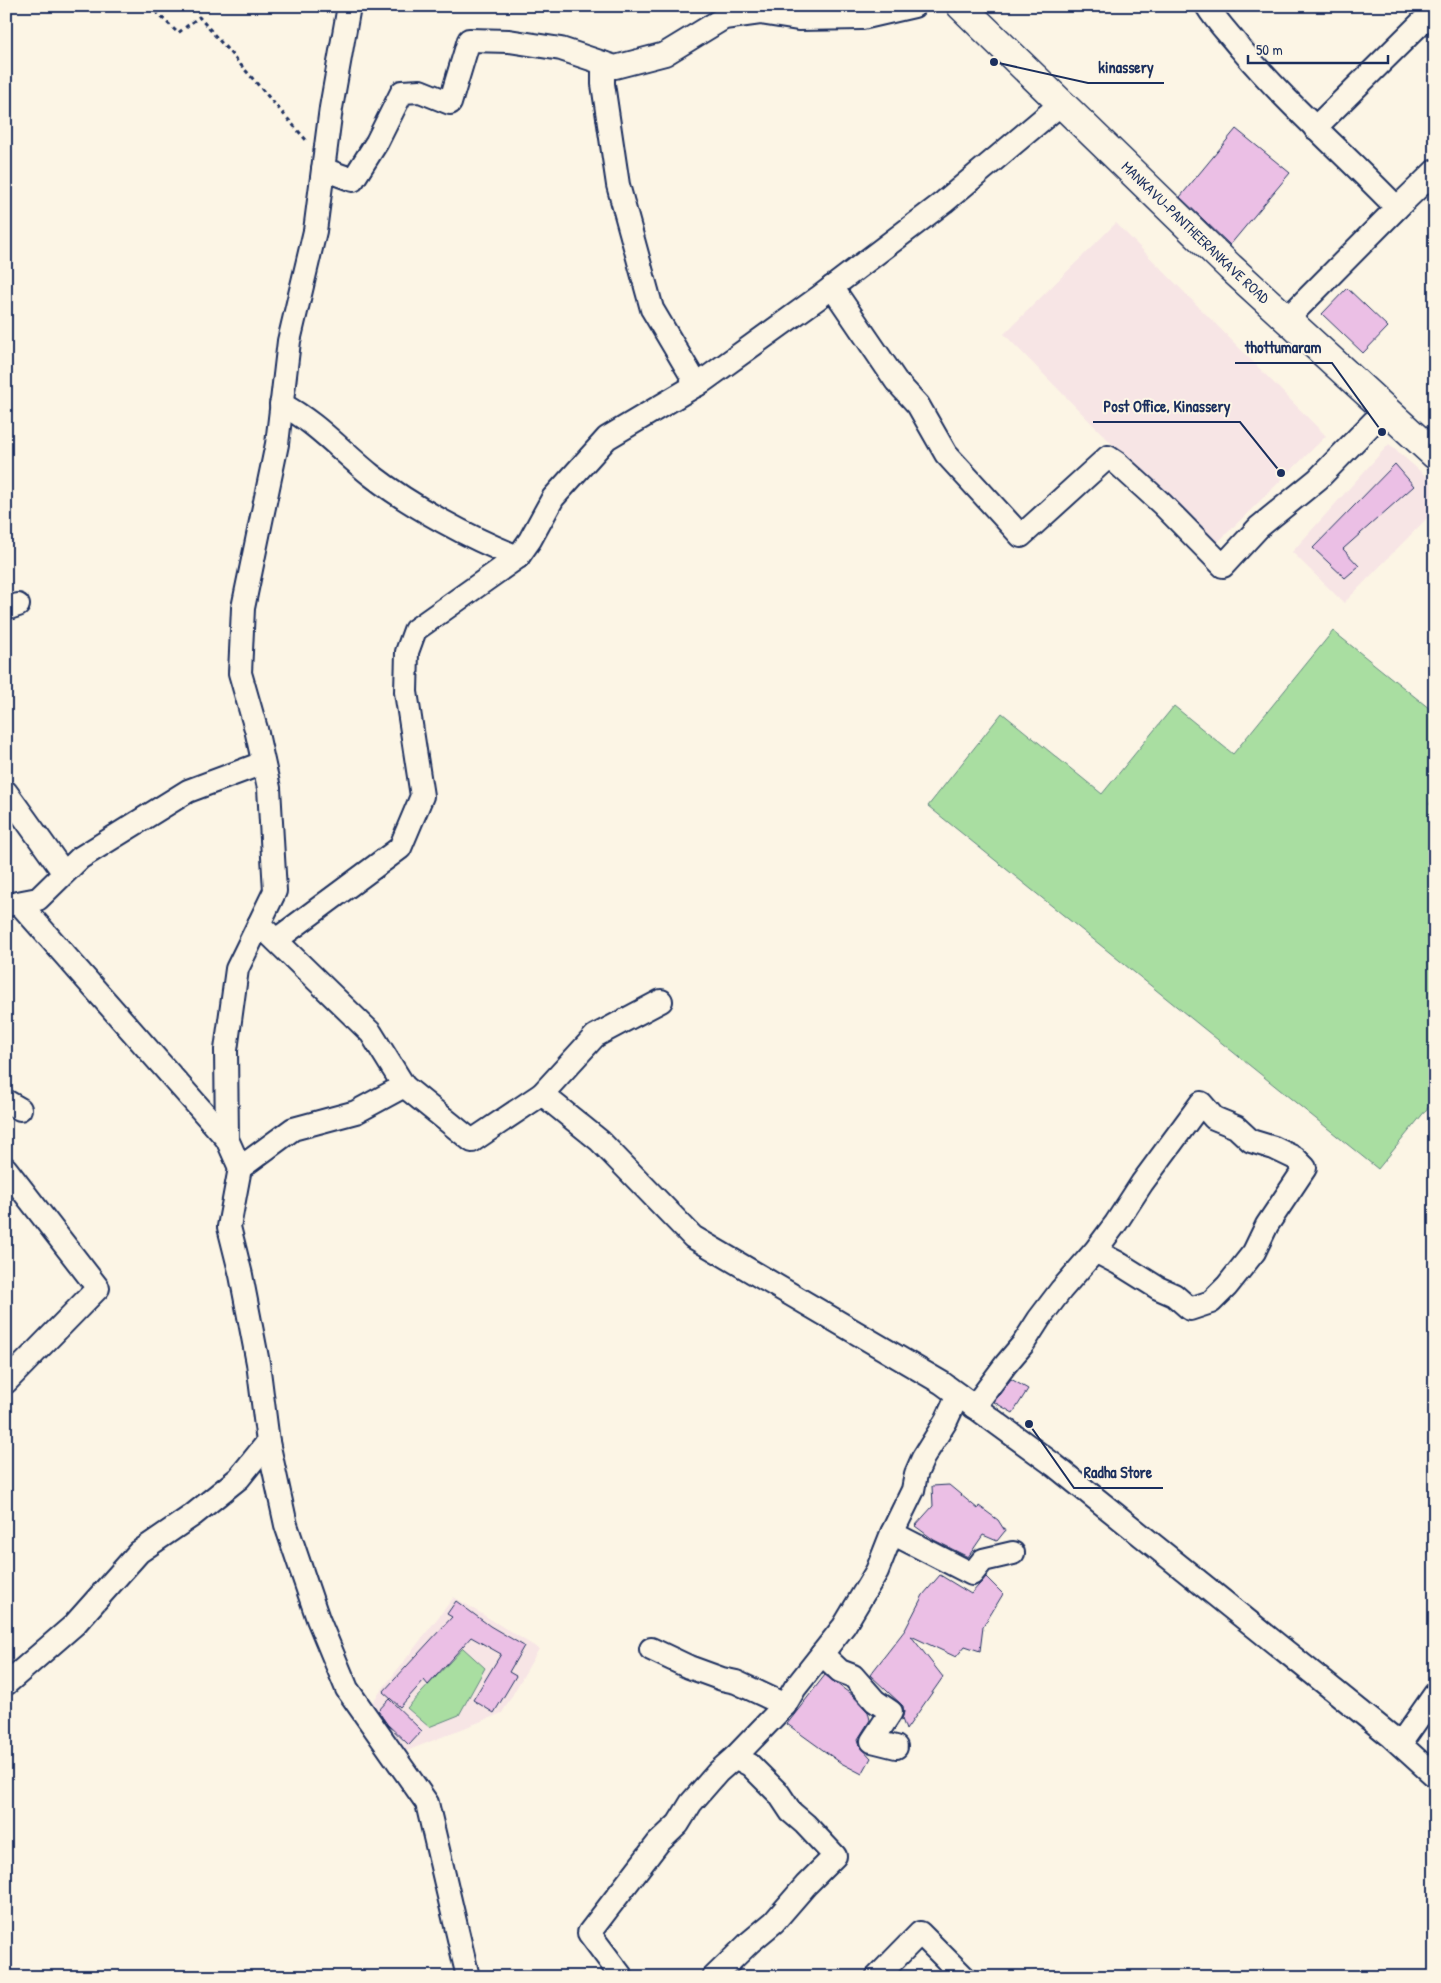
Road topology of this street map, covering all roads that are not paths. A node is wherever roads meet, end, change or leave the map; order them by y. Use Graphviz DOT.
graph roads {
  1 [pos="350,6"];
  2 [pos="914,6"];
  3 [pos="1207,6"];
  4 [pos="970,9"];
  5 [pos="1435,9"];
  6 [pos="603,63"];
  7 [pos="1062,103"];
  8 [pos="1315,128"];
  9 [pos="324,165"];
  10 [pos="1435,171"];
  11 [pos="1397,208"];
  12 [pos="832,287"];
  13 [pos="1287,319"];
  14 [pos="696,384"];
  15 [pos="282,404"];
  16 [pos="1385,410"];
  17 [pos="1435,454"];
  18 [pos="518,558"];
  19 [pos="264,763"];
  20 [pos="6,792"];
  21 [pos="64,873"];
  22 [pos="13,904"];
  23 [pos="258,924"];
  24 [pos="276,940"];
  25 [pos="661,1001"];
  26 [pos="404,1086"];
  27 [pos="542,1094"];
  28 [pos="227,1139"];
  29 [pos="240,1168"];
  30 [pos="6,1169"];
  31 [pos="1095,1251"];
  32 [pos="6,1382"];
  33 [pos="966,1401"];
  34 [pos="268,1442"];
  35 [pos="892,1533"];
  36 [pos="1013,1553"];
  37 [pos="650,1649"];
  38 [pos="822,1654"];
  39 [pos="6,1684"];
  40 [pos="1435,1694"];
  41 [pos="785,1705"];
  42 [pos="1400,1744"];
  43 [pos="896,1747"];
  44 [pos="735,1757"];
  45 [pos="1435,1776"];
  46 [pos="468,1977"];
  47 [pos="622,1977"];
  48 [pos="714,1977"];
  49 [pos="877,1977"];
  50 [pos="964,1977"];
  1 -- 9 [label="street"];
  2 -- 6 [label="street"];
  3 -- 8 [label="street"];
  4 -- 7 [label="main road, MANKAVU-PANTHEERANKAVE ROAD"];
  5 -- 8 [label="street"];
  6 -- 9 [label="street"];
  6 -- 14 [label="street"];
  7 -- 12 [label="street"];
  7 -- 13 [label="main road, MANKAVU-PANTHEERANKAVE ROAD"];
  8 -- 11 [label="street"];
  9 -- 15 [label="street"];
  10 -- 11 [label="street"];
  11 -- 13 [label="street"];
  12 -- 14 [label="street"];
  12 -- 16 [label="street"];
  13 -- 16 [label="main road, MANKAVU-PANTHEERANKAVE ROAD"];
  14 -- 18 [label="street"];
  15 -- 18 [label="street"];
  15 -- 19 [label="street"];
  16 -- 17 [label="main road, MANKAVU-PANTHEERANKAVE ROAD"];
  18 -- 24 [label="street"];
  19 -- 21 [label="street"];
  19 -- 23 [label="street"];
  20 -- 21 [label="street"];
  21 -- 22 [label="street"];
  22 -- 28 [label="street"];
  23 -- 24 [label="street"];
  23 -- 28 [label="street"];
  24 -- 26 [label="street"];
  25 -- 27 [label="street"];
  26 -- 27 [label="street"];
  26 -- 29 [label="street"];
  27 -- 33 [label="street"];
  28 -- 29 [label="street"];
  29 -- 34 [label="street"];
  30 -- 32 [label="street"];
  31 -- 31 [label="street"];
  31 -- 33 [label="street"];
  33 -- 35 [label="street"];
  33 -- 42 [label="street"];
  34 -- 39 [label="street"];
  34 -- 46 [label="street"];
  35 -- 36 [label="street"];
  35 -- 38 [label="street"];
  37 -- 41 [label="street"];
  38 -- 41 [label="street"];
  38 -- 43 [label="street"];
  40 -- 42 [label="street"];
  41 -- 44 [label="street"];
  42 -- 45 [label="street"];
  44 -- 47 [label="street"];
  44 -- 48 [label="street"];
  49 -- 50 [label="street"];
}
